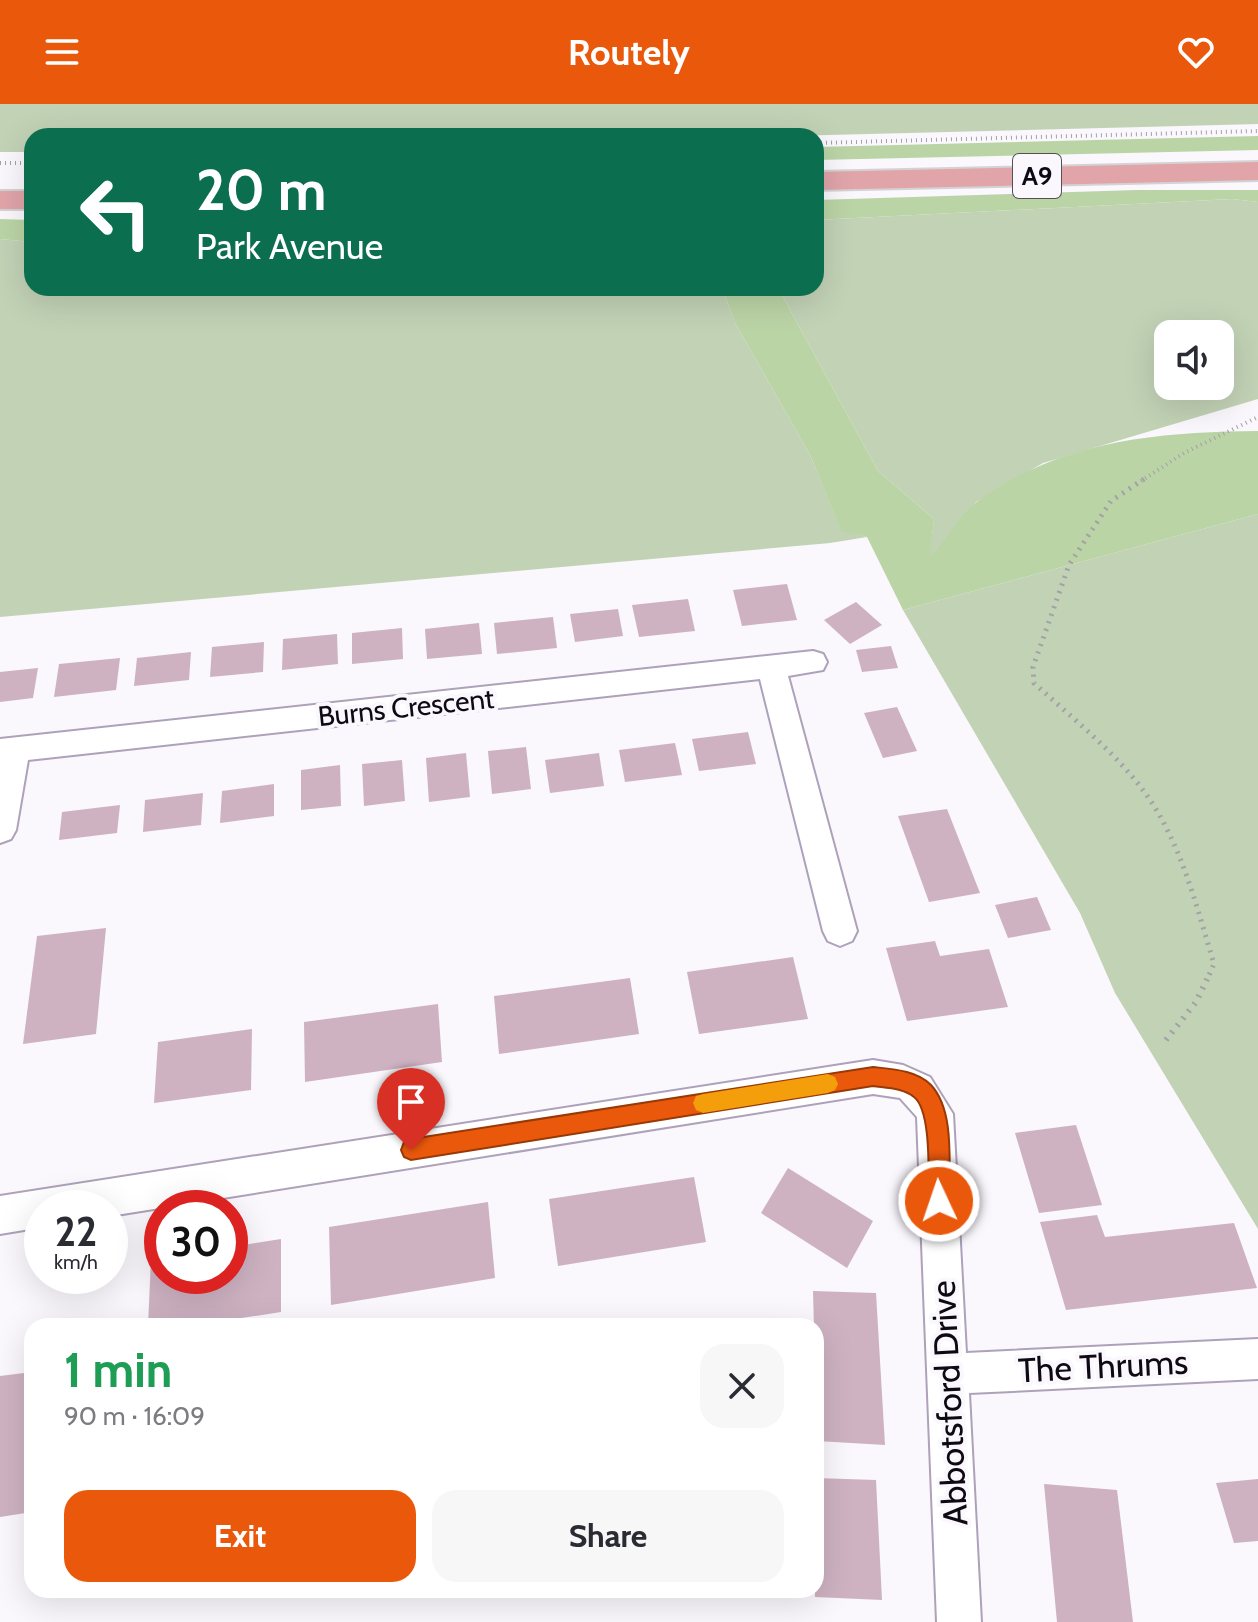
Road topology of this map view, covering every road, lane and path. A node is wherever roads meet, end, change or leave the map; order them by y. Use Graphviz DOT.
graph roads {
  1 [pos="1258,131"];
  2 [pos="824,143"];
  3 [pos="0,163"];
  4 [pos="24,163"];
  5 [pos="1258,171"];
  6 [pos="824,181"];
  7 [pos="0,200"];
  8 [pos="24,200"];
  9 [pos="1258,417"];
  10 [pos="813,662"];
  11 [pos="771,667"];
  12 [pos="8,750"];
  13 [pos="0,830"];
  14 [pos="840,931"];
  15 [pos="1166,1040"];
  16 [pos="128,1194"];
  17 [pos="24,1211"];
  18 [pos="0,1215"];
  19 [pos="1258,1359"];
  20 [pos="948,1374"];
  21 [pos="959,1622"];
  1 -- 2 [label="path"];
  3 -- 4 [label="path"];
  5 -- 6 [label="main road, A9"];
  7 -- 8 [label="main road"];
  9 -- 15 [label="path"];
  10 -- 11 [label="street, Burns Crescent"];
  11 -- 12 [label="street, Burns Crescent"];
  11 -- 14 [label="street"];
  12 -- 13 [label="street"];
  16 -- 20 [label="street, Abbotsford Drive"];
  17 -- 18 [label="street"];
  19 -- 20 [label="street, The Thrums"];
  20 -- 21 [label="street, Abbotsford Drive"];
}
